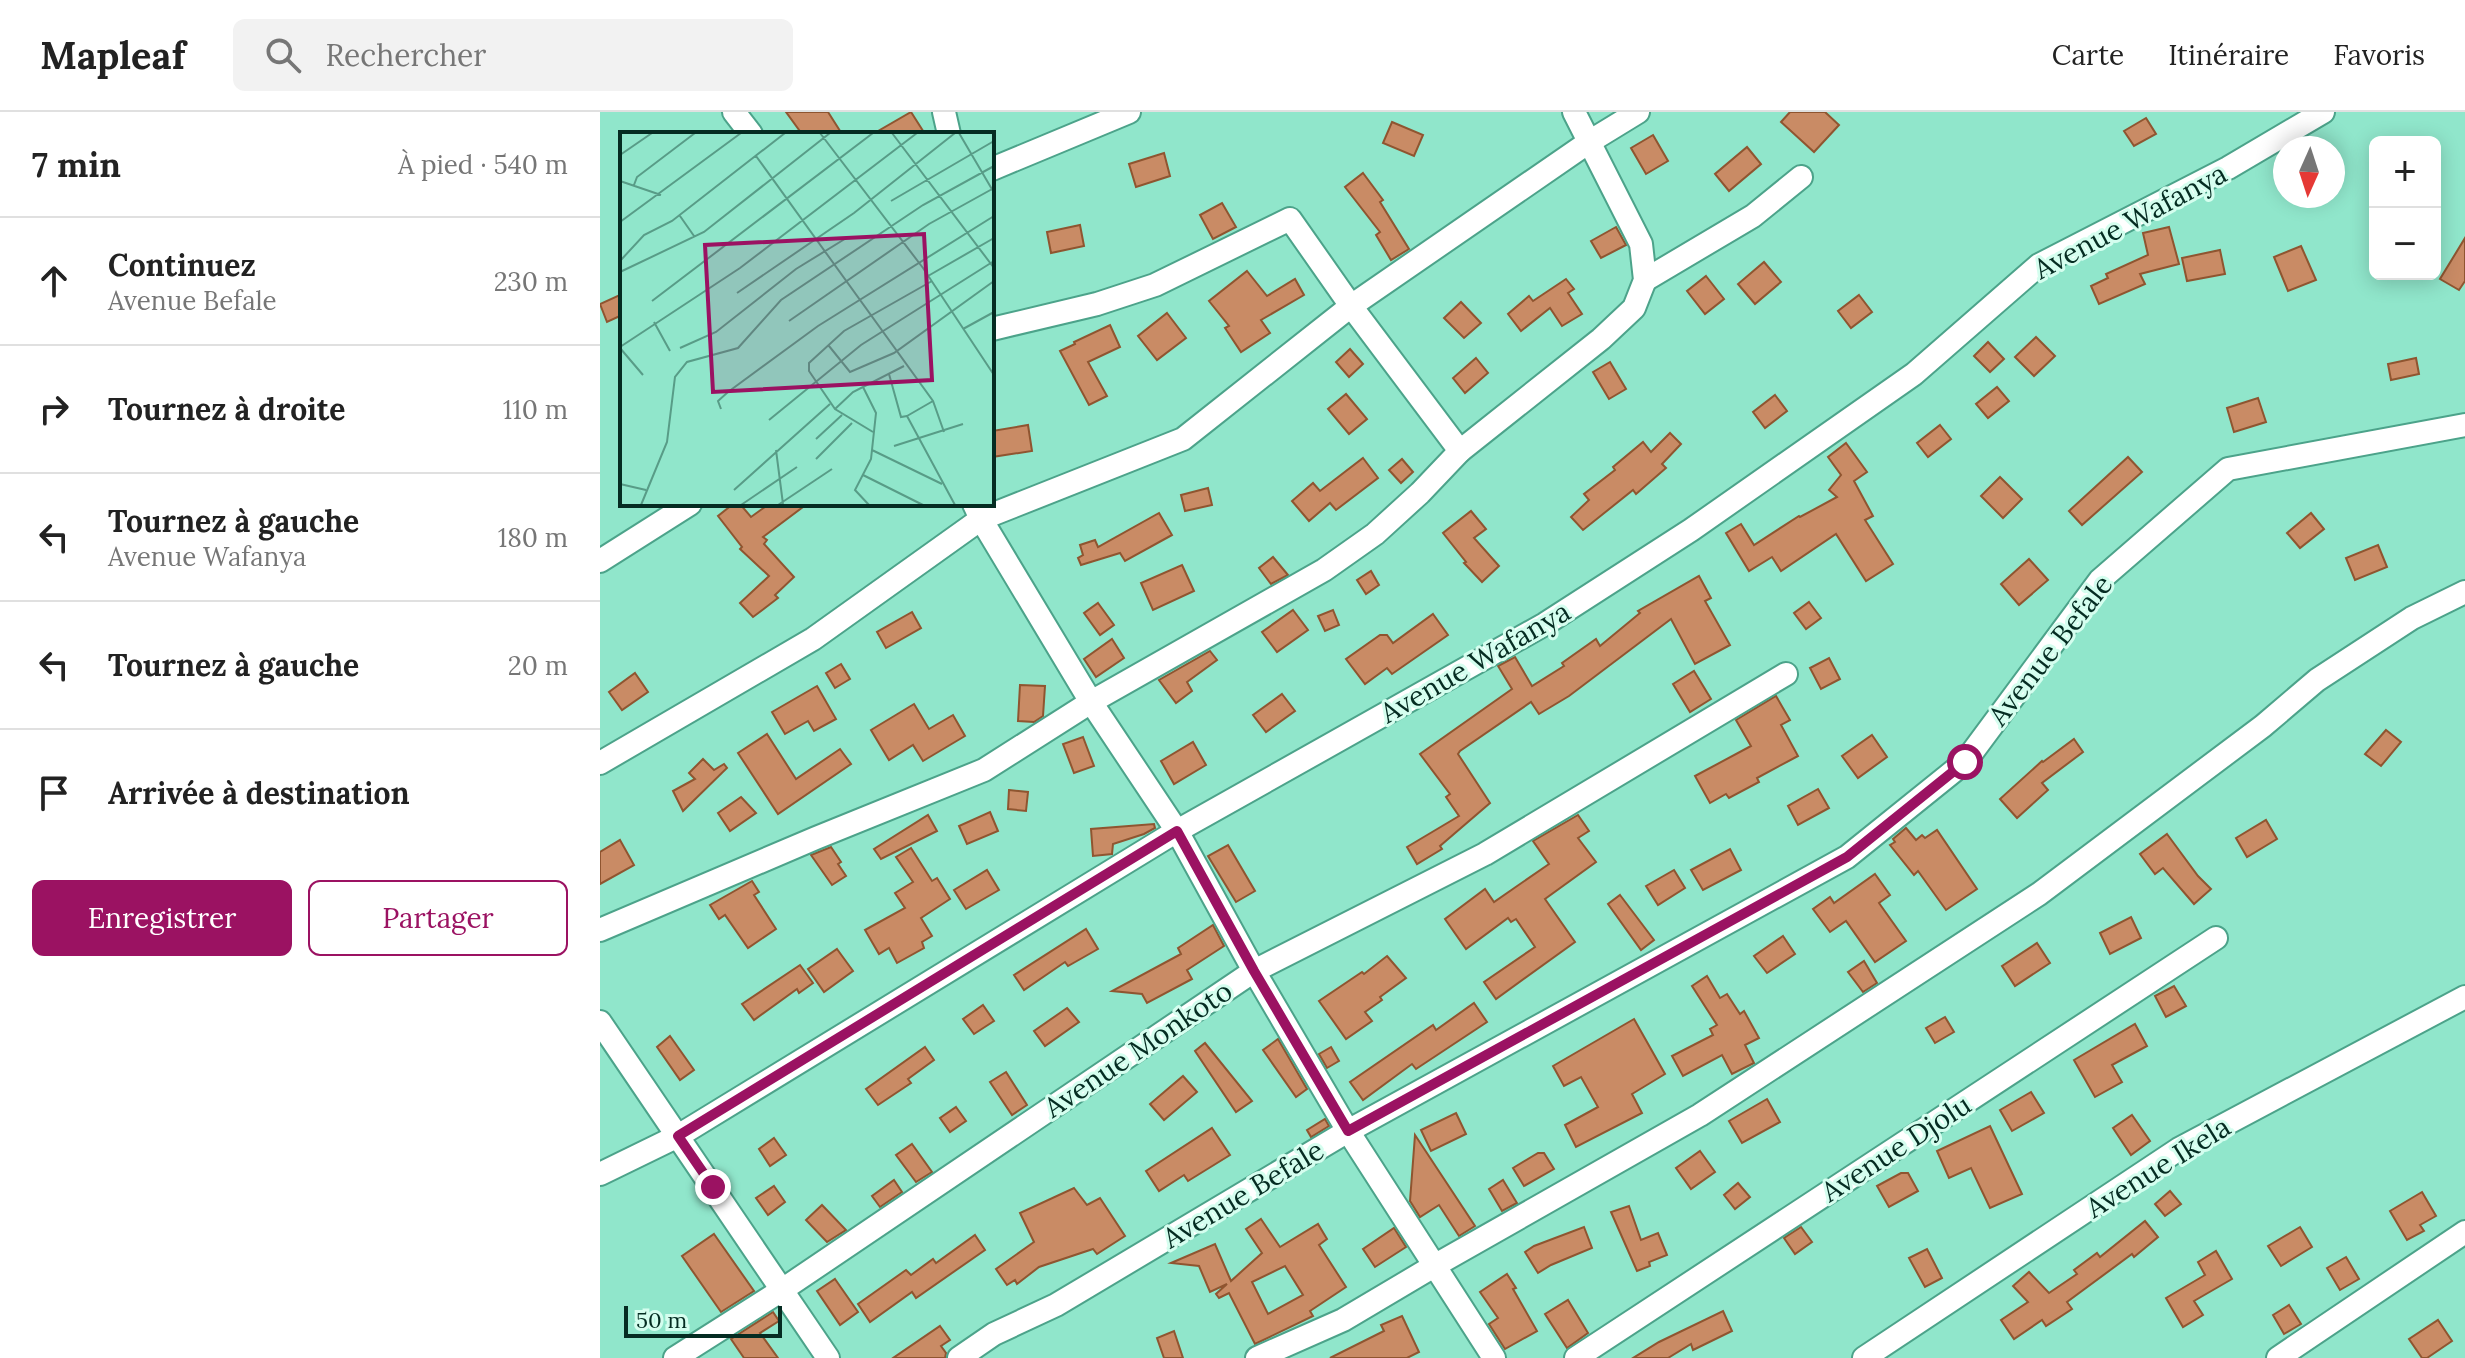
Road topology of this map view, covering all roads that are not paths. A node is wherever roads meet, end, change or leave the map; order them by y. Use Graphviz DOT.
graph roads {
  1 [pos="734,112"];
  2 [pos="944,112"];
  3 [pos="1129,112"];
  4 [pos="1574,112"];
  5 [pos="1638,112"];
  6 [pos="2323,112"];
  7 [pos="749,132"];
  8 [pos="949,132"];
  9 [pos="1589,142"];
  10 [pos="994,168"];
  11 [pos="1801,177"];
  12 [pos="1645,280"];
  13 [pos="1351,306"];
  14 [pos="994,329"];
  15 [pos="2465,425"];
  16 [pos="1460,451"];
  17 [pos="687,506"];
  18 [pos="994,506"];
  19 [pos="977,512"];
  20 [pos="600,561"];
  21 [pos="2465,592"];
  22 [pos="1786,674"];
  23 [pos="1091,702"];
  24 [pos="600,763"];
  25 [pos="1177,831"];
  26 [pos="600,930"];
  27 [pos="2216,938"];
  28 [pos="1254,971"];
  29 [pos="2465,997"];
  30 [pos="600,1022"];
  31 [pos="1348,1131"];
  32 [pos="678,1136"];
  33 [pos="600,1174"];
  34 [pos="2465,1232"];
  35 [pos="1434,1266"];
  36 [pos="782,1290"];
  37 [pos="675,1358"];
  38 [pos="828,1358"];
  39 [pos="959,1358"];
  40 [pos="1257,1358"];
  41 [pos="1494,1358"];
  42 [pos="1576,1358"];
  43 [pos="1864,1358"];
  44 [pos="2278,1358"];
  1 -- 7 [label="street"];
  2 -- 8 [label="street"];
  3 -- 10 [label="street"];
  4 -- 9 [label="street"];
  5 -- 9 [label="street"];
  6 -- 25 [label="street, Avenue Wafanya"];
  9 -- 12 [label="street"];
  9 -- 13 [label="street"];
  11 -- 12 [label="street"];
  12 -- 16 [label="street"];
  13 -- 14 [label="street"];
  13 -- 16 [label="street"];
  13 -- 18 [label="street"];
  15 -- 31 [label="street, Avenue Befale"];
  16 -- 23 [label="street"];
  17 -- 20 [label="street"];
  19 -- 23 [label="street"];
  19 -- 24 [label="street"];
  21 -- 35 [label="street"];
  22 -- 28 [label="street, Avenue Monkoto"];
  23 -- 25 [label="street"];
  23 -- 26 [label="street"];
  25 -- 28 [label="street"];
  25 -- 32 [label="street, Avenue Wafanya"];
  27 -- 42 [label="street, Avenue Djolu"];
  28 -- 31 [label="street"];
  28 -- 36 [label="street, Avenue Monkoto"];
  29 -- 43 [label="street, Avenue Ikela"];
  30 -- 32 [label="street"];
  31 -- 35 [label="street"];
  31 -- 39 [label="street, Avenue Befale"];
  32 -- 33 [label="street, Avenue Wafanya"];
  32 -- 36 [label="street"];
  34 -- 44 [label="street"];
  35 -- 40 [label="street"];
  35 -- 41 [label="street"];
  36 -- 37 [label="street, Avenue Monkoto"];
  36 -- 38 [label="street"];
}
